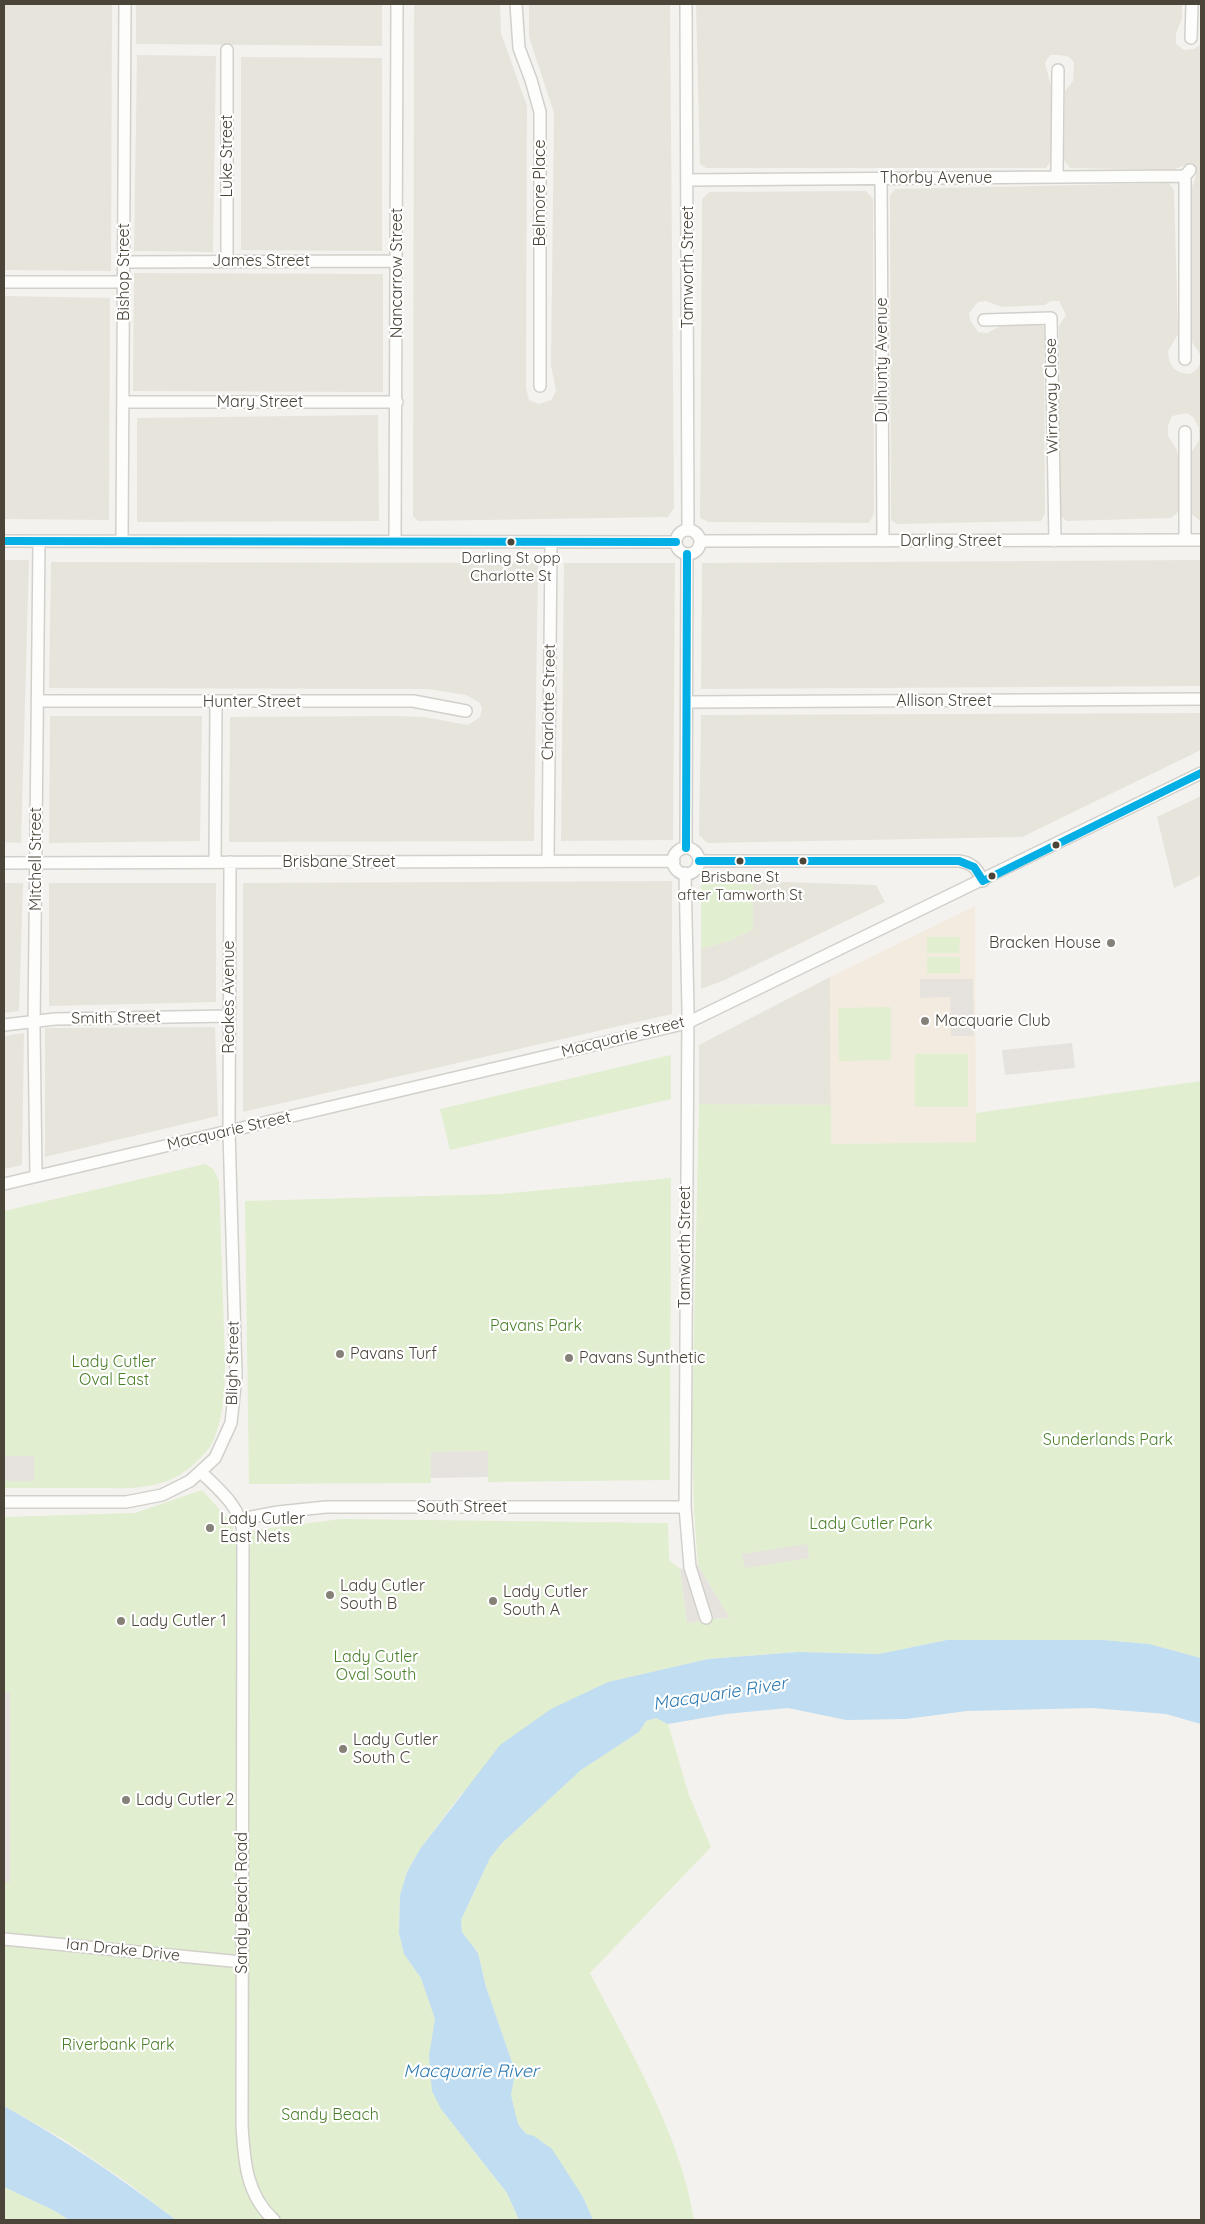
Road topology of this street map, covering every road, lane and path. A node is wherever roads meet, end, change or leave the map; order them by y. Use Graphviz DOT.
graph roads {
  1 [pos="126,4"];
  2 [pos="397,4"];
  3 [pos="516,4"];
  4 [pos="686,4"];
  5 [pos="1192,4"];
  6 [pos="1191,38"];
  7 [pos="227,50"];
  8 [pos="1058,70"];
  9 [pos="1058,177"];
  10 [pos="881,178"];
  11 [pos="688,180"];
  12 [pos="398,261"];
  13 [pos="124,262"];
  14 [pos="227,262"];
  15 [pos="4,282"];
  16 [pos="124,282"];
  17 [pos="984,320"];
  18 [pos="1185,359"];
  19 [pos="540,386"];
  20 [pos="123,402"];
  21 [pos="397,402"];
  22 [pos="1185,432"];
  23 [pos="688,530"];
  24 [pos="1185,540"];
  25 [pos="1201,540"];
  26 [pos="4,541"];
  27 [pos="39,541"];
  28 [pos="122,541"];
  29 [pos="700,541"];
  30 [pos="883,541"];
  31 [pos="1055,541"];
  32 [pos="395,542"];
  33 [pos="676,542"];
  34 [pos="551,543"];
  35 [pos="687,554"];
  36 [pos="1201,699"];
  37 [pos="37,701"];
  38 [pos="216,702"];
  39 [pos="687,702"];
  40 [pos="466,711"];
  41 [pos="1201,773"];
  42 [pos="686,848"];
  43 [pos="548,860"];
  44 [pos="674,861"];
  45 [pos="699,861"];
  46 [pos="215,862"];
  47 [pos="230,862"];
  48 [pos="4,863"];
  49 [pos="36,863"];
  50 [pos="685,873"];
  51 [pos="983,881"];
  52 [pos="229,1016"];
  53 [pos="34,1021"];
  54 [pos="687,1023"];
  55 [pos="4,1025"];
  56 [pos="229,1131"];
  57 [pos="36,1176"];
  58 [pos="4,1184"];
  59 [pos="201,1472"];
  60 [pos="4,1502"];
  61 [pos="685,1507"];
  62 [pos="241,1518"];
  63 [pos="706,1618"];
  64 [pos="4,1939"];
  65 [pos="242,1962"];
  66 [pos="274,2220"];
  1 -- 13 [label="street, Bishop Street"];
  2 -- 12 [label="street, Nancarrow Street"];
  3 -- 19 [label="street, Belmore Place"];
  4 -- 11 [label="street, Tamworth Street"];
  5 -- 6 [label="street"];
  7 -- 14 [label="street, Luke Street"];
  8 -- 9 [label="street"];
  9 -- 10 [label="street, Thorby Avenue"];
  9 -- 18 [label="street, Thorby Avenue"];
  10 -- 11 [label="street, Thorby Avenue"];
  10 -- 30 [label="street, Dulhunty Avenue"];
  11 -- 23 [label="street, Tamworth Street"];
  12 -- 14 [label="street, James Street"];
  12 -- 21 [label="street, Nancarrow Street"];
  13 -- 14 [label="street, James Street"];
  13 -- 16 [label="street, Bishop Street"];
  15 -- 16 [label="street"];
  16 -- 20 [label="street, Bishop Street"];
  17 -- 31 [label="street, Wirraway Close"];
  20 -- 21 [label="street, Mary Street"];
  20 -- 28 [label="street, Bishop Street"];
  21 -- 32 [label="street, Nancarrow Street"];
  22 -- 24 [label="street"];
  23 -- 29 [label="street"];
  23 -- 33 [label="street"];
  24 -- 25 [label="street, Darling Street"];
  24 -- 31 [label="street, Darling Street"];
  26 -- 27 [label="street"];
  27 -- 28 [label="street"];
  27 -- 37 [label="street, Mitchell Street"];
  28 -- 32 [label="street"];
  29 -- 30 [label="street, Darling Street"];
  29 -- 35 [label="street"];
  30 -- 31 [label="street, Darling Street"];
  32 -- 34 [label="street"];
  33 -- 34 [label="street"];
  33 -- 35 [label="street"];
  34 -- 43 [label="street, Charlotte Street"];
  35 -- 39 [label="street"];
  36 -- 39 [label="street, Allison Street"];
  37 -- 38 [label="street, Hunter Street"];
  37 -- 49 [label="street, Mitchell Street"];
  38 -- 40 [label="street, Hunter Street"];
  38 -- 46 [label="street"];
  39 -- 42 [label="street"];
  41 -- 51 [label="street, Macquarie Street"];
  42 -- 44 [label="street"];
  42 -- 45 [label="street"];
  43 -- 44 [label="street, Brisbane Street"];
  43 -- 47 [label="street, Brisbane Street"];
  44 -- 50 [label="street"];
  45 -- 50 [label="street"];
  45 -- 51 [label="street"];
  46 -- 47 [label="street, Brisbane Street"];
  46 -- 49 [label="street, Brisbane Street"];
  47 -- 52 [label="street, Reakes Avenue"];
  48 -- 49 [label="street, Brisbane Street"];
  49 -- 53 [label="street, Mitchell Street"];
  50 -- 54 [label="street, Tamworth Street"];
  51 -- 54 [label="street, Macquarie Street"];
  52 -- 53 [label="street, Smith Street"];
  52 -- 56 [label="street, Reakes Avenue"];
  53 -- 55 [label="street, Smith Street"];
  53 -- 57 [label="street, Mitchell Street"];
  54 -- 56 [label="street, Macquarie Street"];
  54 -- 61 [label="street, Tamworth Street"];
  56 -- 57 [label="street, Macquarie Street"];
  56 -- 59 [label="street, Bligh Street"];
  57 -- 58 [label="street, Macquarie Street"];
  59 -- 60 [label="street, Bligh Street"];
  59 -- 62 [label="street, Sandy Beach Road"];
  61 -- 62 [label="street, South Street"];
  61 -- 63 [label="street, Tamworth Street"];
  62 -- 65 [label="street, Sandy Beach Road"];
  64 -- 65 [label="street, Ian Drake Drive"];
  65 -- 66 [label="street, Sandy Beach Road"];
}
